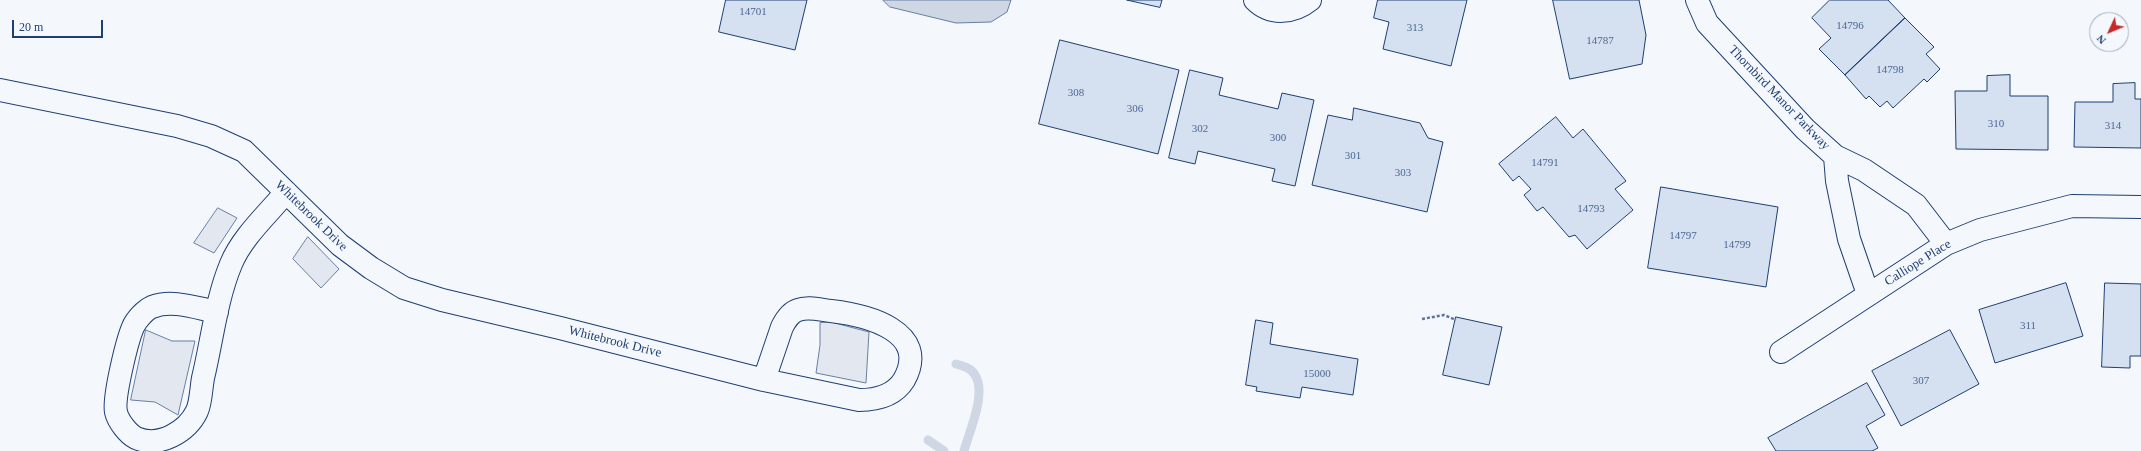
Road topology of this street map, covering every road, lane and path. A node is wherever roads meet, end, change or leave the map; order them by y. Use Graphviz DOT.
graph roads {
  1 [pos="1255,0"];
  2 [pos="1310,0"];
  3 [pos="1697,0"];
  4 [pos="0,90"];
  5 [pos="1836,156"];
  6 [pos="286,192"];
  7 [pos="2141,207"];
  8 [pos="1946,244"];
  9 [pos="1868,294"];
  10 [pos="217,312"];
  11 [pos="1422,319"];
  12 [pos="1456,320"];
  13 [pos="1781,352"];
  14 [pos="764,380"];
  1 -- 2 [label="street"];
  3 -- 5 [label="street, Thornbird Manor Parkway"];
  4 -- 6 [label="street, Whitebrook Drive"];
  5 -- 8 [label="street, Thornbird Manor Parkway"];
  5 -- 9 [label="street"];
  6 -- 10 [label="street"];
  6 -- 14 [label="street, Whitebrook Drive"];
  7 -- 8 [label="street, Calliope Place"];
  8 -- 9 [label="street, Calliope Place"];
  9 -- 13 [label="street, Calliope Place"];
  10 -- 10 [label="street"];
  11 -- 12 [label="path"];
  14 -- 14 [label="street, Whitebrook Drive"];
}
